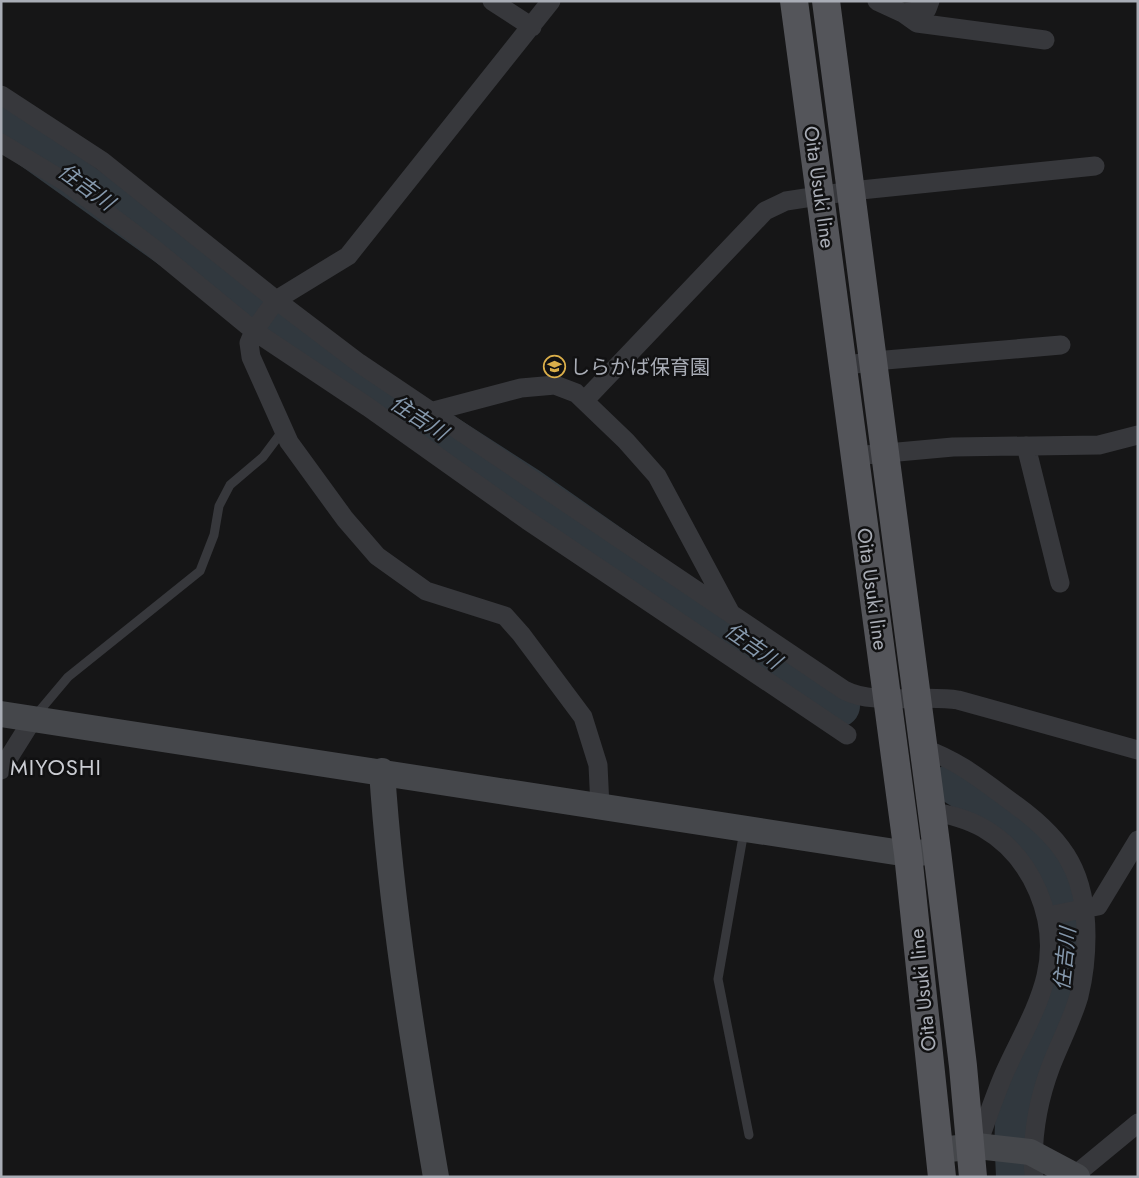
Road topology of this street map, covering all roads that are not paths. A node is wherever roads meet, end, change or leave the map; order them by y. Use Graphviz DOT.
graph roads {
  1 [pos="492,1"];
  2 [pos="551,1"];
  3 [pos="794,1"];
  4 [pos="826,1"];
  5 [pos="877,1"];
  6 [pos="930,1"];
  7 [pos="903,13"];
  8 [pos="532,27"];
  9 [pos="1045,40"];
  10 [pos="1,95"];
  11 [pos="1,143"];
  12 [pos="1095,166"];
  13 [pos="851,191"];
  14 [pos="820,196"];
  15 [pos="276,300"];
  16 [pos="254,331"];
  17 [pos="1061,345"];
  18 [pos="874,361"];
  19 [pos="843,366"];
  20 [pos="585,400"];
  21 [pos="430,412"];
  22 [pos="284,429"];
  23 [pos="1138,435"];
  24 [pos="1026,446"];
  25 [pos="886,452"];
  26 [pos="854,456"];
  27 [pos="1060,583"];
  28 [pos="732,615"];
  29 [pos="917,697"];
  30 [pos="887,698"];
  31 [pos="1,714"];
  32 [pos="32,720"];
  33 [pos="847,735"];
  34 [pos="924,749"];
  35 [pos="1138,750"];
  36 [pos="1,770"];
  37 [pos="382,771"];
  38 [pos="600,807"];
  39 [pos="932,811"];
  40 [pos="745,829"];
  41 [pos="1138,840"];
  42 [pos="938,851"];
  43 [pos="908,854"];
  44 [pos="1086,910"];
  45 [pos="1047,916"];
  46 [pos="1138,1123"];
  47 [pos="749,1135"];
  48 [pos="980,1146"];
  49 [pos="940,1150"];
  50 [pos="1032,1161"];
  51 [pos="1076,1176"];
  52 [pos="436,1177"];
  53 [pos="942,1177"];
  54 [pos="973,1177"];
  1 -- 8 [label="street"];
  2 -- 8 [label="street"];
  3 -- 14 [label="main road, Oita Usuki line"];
  4 -- 13 [label="main road, Oita Usuki line"];
  5 -- 7 [label="street"];
  6 -- 7 [label="street"];
  7 -- 9 [label="street"];
  8 -- 15 [label="street"];
  10 -- 15 [label="street"];
  11 -- 16 [label="street"];
  12 -- 13 [label="street"];
  13 -- 14 [label="street"];
  13 -- 18 [label="main road, Oita Usuki line"];
  14 -- 19 [label="main road, Oita Usuki line"];
  14 -- 20 [label="street"];
  15 -- 16 [label="street"];
  15 -- 21 [label="street"];
  16 -- 22 [label="street"];
  16 -- 33 [label="street"];
  17 -- 18 [label="street"];
  18 -- 19 [label="street"];
  18 -- 25 [label="main road, Oita Usuki line"];
  19 -- 26 [label="main road, Oita Usuki line"];
  20 -- 21 [label="street"];
  20 -- 28 [label="street"];
  21 -- 28 [label="street"];
  22 -- 32 [label="lane"];
  22 -- 38 [label="street"];
  23 -- 24 [label="street"];
  24 -- 25 [label="street"];
  24 -- 27 [label="street"];
  25 -- 26 [label="street"];
  25 -- 29 [label="main road, Oita Usuki line"];
  26 -- 30 [label="main road, Oita Usuki line"];
  28 -- 30 [label="street"];
  29 -- 30 [label="street"];
  29 -- 34 [label="main road, Oita Usuki line"];
  29 -- 35 [label="street"];
  30 -- 43 [label="main road, Oita Usuki line"];
  31 -- 32 [label="street"];
  32 -- 36 [label="street"];
  32 -- 37 [label="street"];
  34 -- 39 [label="main road, Oita Usuki line"];
  34 -- 44 [label="street"];
  37 -- 38 [label="street"];
  37 -- 52 [label="street"];
  38 -- 40 [label="street"];
  39 -- 42 [label="main road, Oita Usuki line"];
  39 -- 45 [label="street"];
  40 -- 43 [label="street"];
  40 -- 47 [label="lane"];
  41 -- 44 [label="street"];
  42 -- 43 [label="street"];
  42 -- 48 [label="main road, Oita Usuki line"];
  43 -- 49 [label="main road, Oita Usuki line"];
  44 -- 45 [label="street"];
  44 -- 50 [label="street"];
  45 -- 48 [label="street"];
  46 -- 51 [label="street"];
  48 -- 49 [label="street"];
  48 -- 50 [label="street"];
  48 -- 54 [label="main road, Oita Usuki line"];
  49 -- 53 [label="main road, Oita Usuki line"];
  50 -- 51 [label="street"];
}
